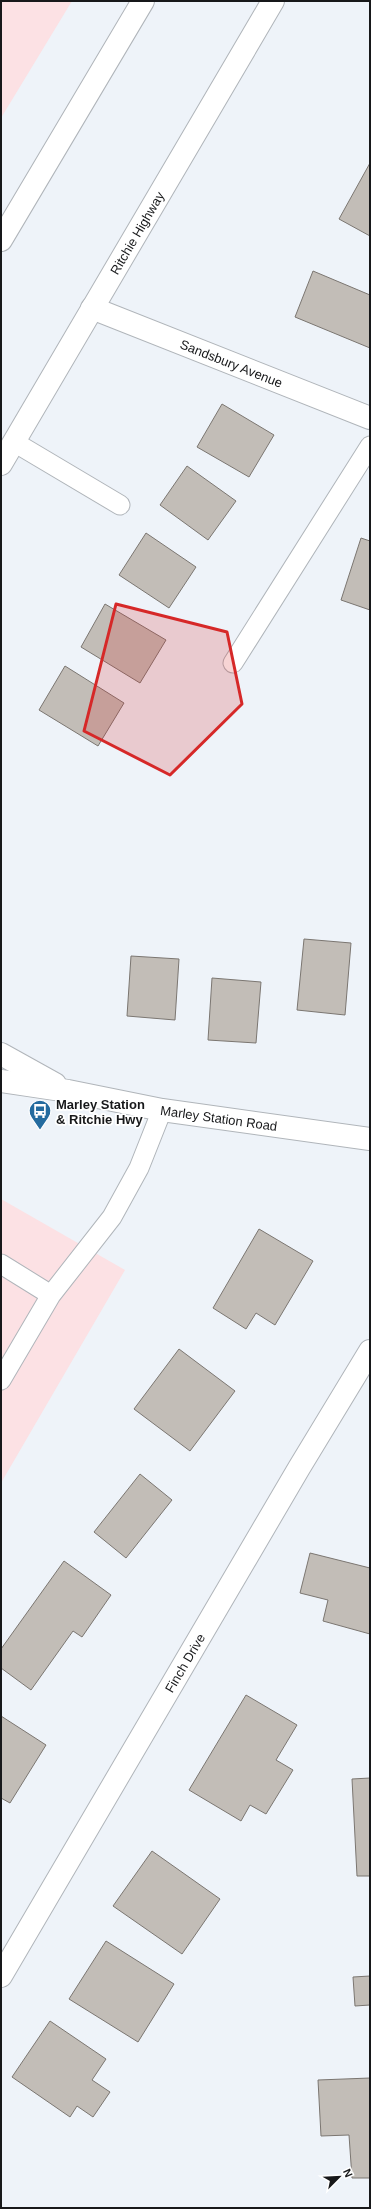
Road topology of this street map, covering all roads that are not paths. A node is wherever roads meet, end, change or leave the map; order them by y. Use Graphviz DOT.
graph roads {
  1 [pos="143,1"];
  2 [pos="273,1"];
  3 [pos="1,240"];
  4 [pos="92,308"];
  5 [pos="370,418"];
  6 [pos="14,442"];
  7 [pos="370,446"];
  8 [pos="1,464"];
  9 [pos="120,505"];
  10 [pos="233,663"];
  11 [pos="1,1054"];
  12 [pos="1,1081"];
  13 [pos="68,1091"];
  14 [pos="162,1110"];
  15 [pos="370,1139"];
  16 [pos="1,1264"];
  17 [pos="51,1295"];
  18 [pos="370,1351"];
  19 [pos="1,1380"];
  20 [pos="1,1976"];
  1 -- 3 [label="main road"];
  2 -- 4 [label="main road, Ritchie Highway"];
  4 -- 5 [label="main road, Sandsbury Avenue"];
  4 -- 6 [label="main road, Ritchie Highway"];
  6 -- 8 [label="main road, Ritchie Highway"];
  6 -- 9 [label="lane"];
  7 -- 10 [label="lane"];
  11 -- 13 [label="main road, Marley Station Road"];
  12 -- 13 [label="main road, Marley Station Road"];
  13 -- 14 [label="main road, Marley Station Road"];
  14 -- 15 [label="main road, Marley Station Road"];
  14 -- 17 [label="lane"];
  16 -- 17 [label="lane"];
  17 -- 19 [label="lane"];
  18 -- 20 [label="main road, Finch Drive"];
}
